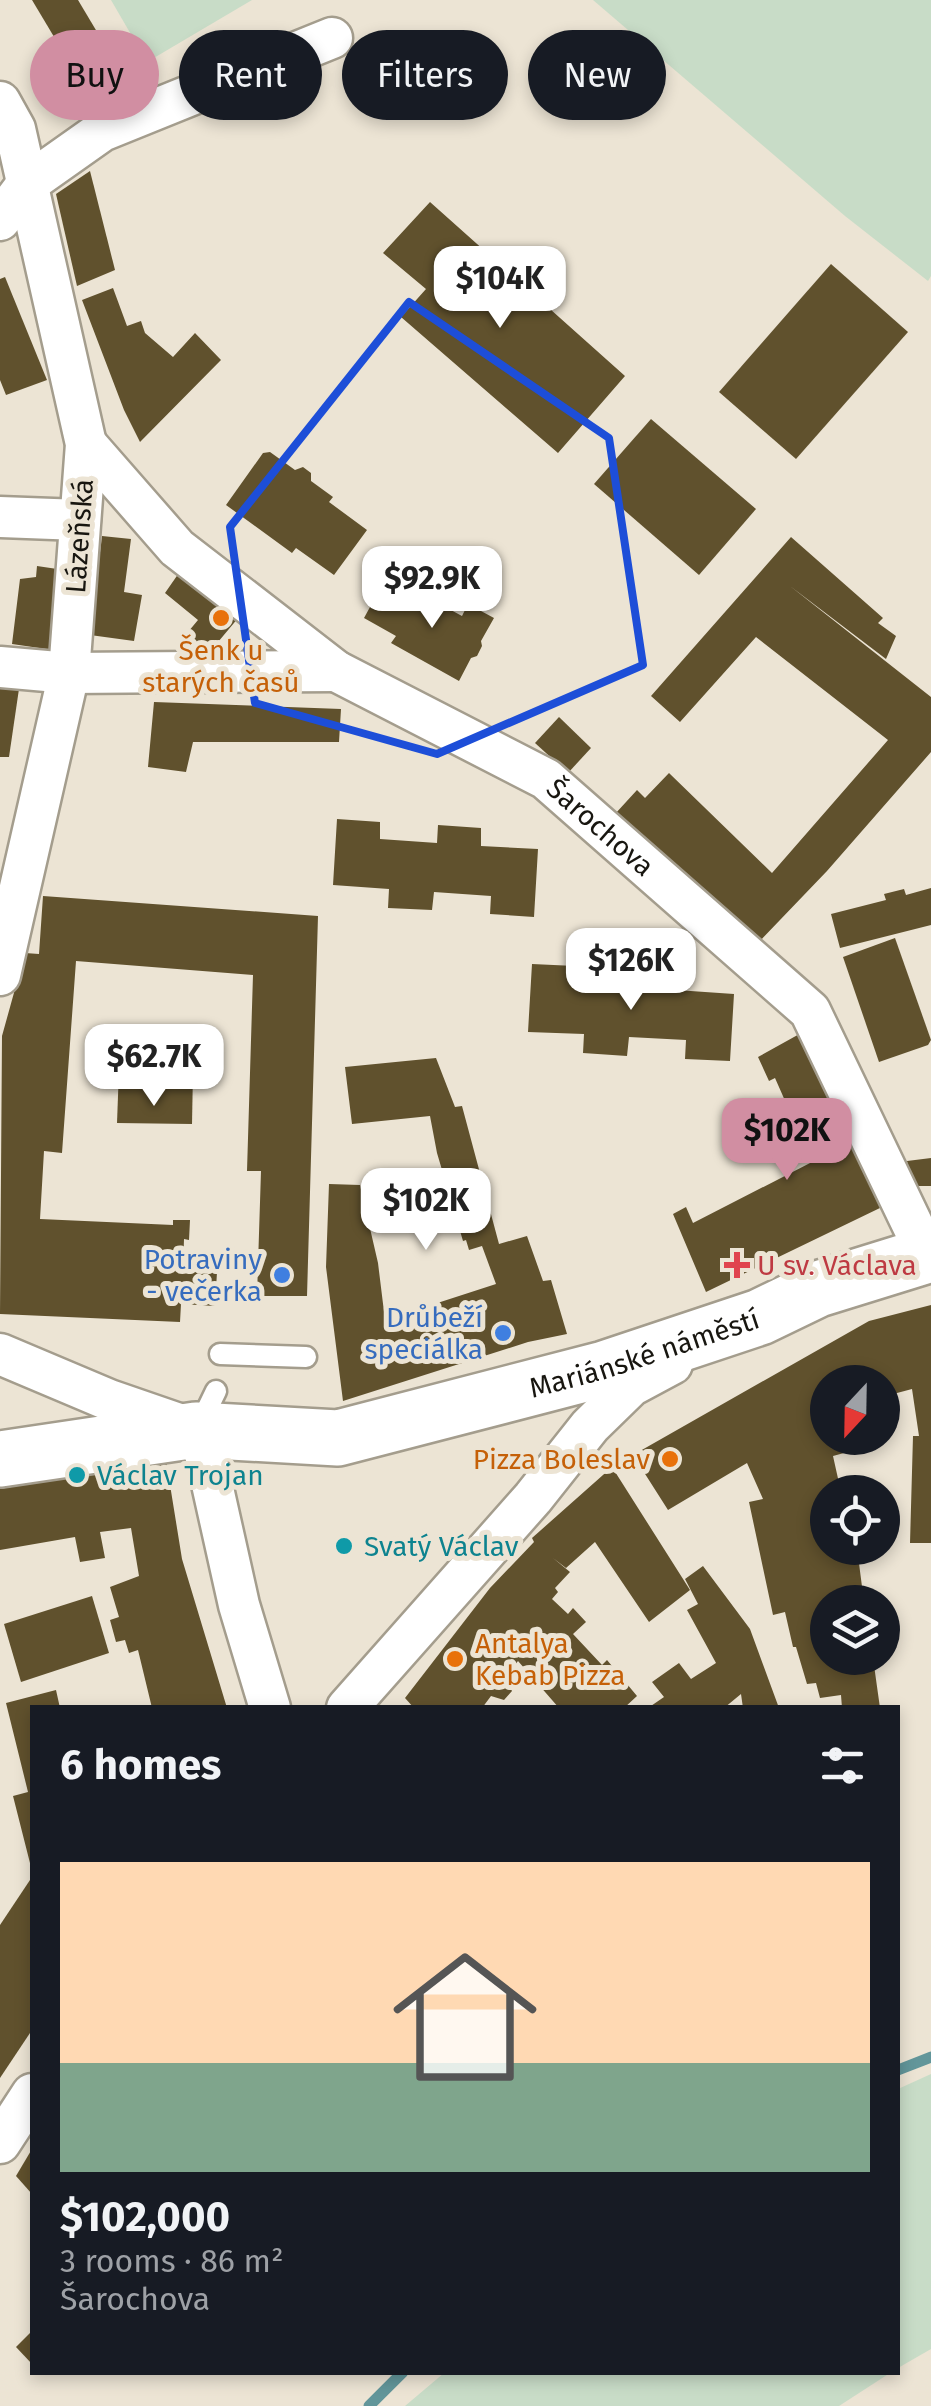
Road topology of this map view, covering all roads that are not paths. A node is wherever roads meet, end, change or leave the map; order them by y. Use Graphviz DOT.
graph roads {
  1 [pos="332,38"];
  2 [pos="0,102"];
  3 [pos="28,184"];
  4 [pos="0,220"];
  5 [pos="86,444"];
  6 [pos="0,517"];
  7 [pos="80,520"];
  8 [pos="0,667"];
  9 [pos="336,670"];
  10 [pos="69,673"];
  11 [pos="0,974"];
  12 [pos="929,1254"];
  13 [pos="760,1317"];
  14 [pos="0,1354"];
  15 [pos="220,1354"];
  16 [pos="306,1357"];
  17 [pos="191,1418"];
  18 [pos="0,1448"];
  19 [pos="1,1459"];
  20 [pos="269,1705"];
  21 [pos="349,1705"];
  22 [pos="30,2097"];
  23 [pos="0,2143"];
  1 -- 3 [label="street"];
  2 -- 3 [label="street, Lázeňská"];
  3 -- 4 [label="street"];
  3 -- 5 [label="street, Lázeňská"];
  5 -- 7 [label="street, Lázeňská"];
  5 -- 9 [label="street, Šarochova"];
  6 -- 7 [label="street"];
  7 -- 10 [label="street, Lázeňská"];
  8 -- 10 [label="street, Šarochova"];
  9 -- 10 [label="street, Šarochova"];
  9 -- 12 [label="street, Šarochova"];
  10 -- 11 [label="street, Lázeňská"];
  12 -- 13 [label="main road"];
  13 -- 17 [label="main road, Mariánské náměstí"];
  13 -- 21 [label="street, Mariánské náměstí"];
  14 -- 17 [label="street"];
  15 -- 16 [label="lane"];
  17 -- 19 [label="main road, Mariánské náměstí"];
  17 -- 20 [label="street"];
  18 -- 19 [label="street"];
  22 -- 23 [label="street"];
}
